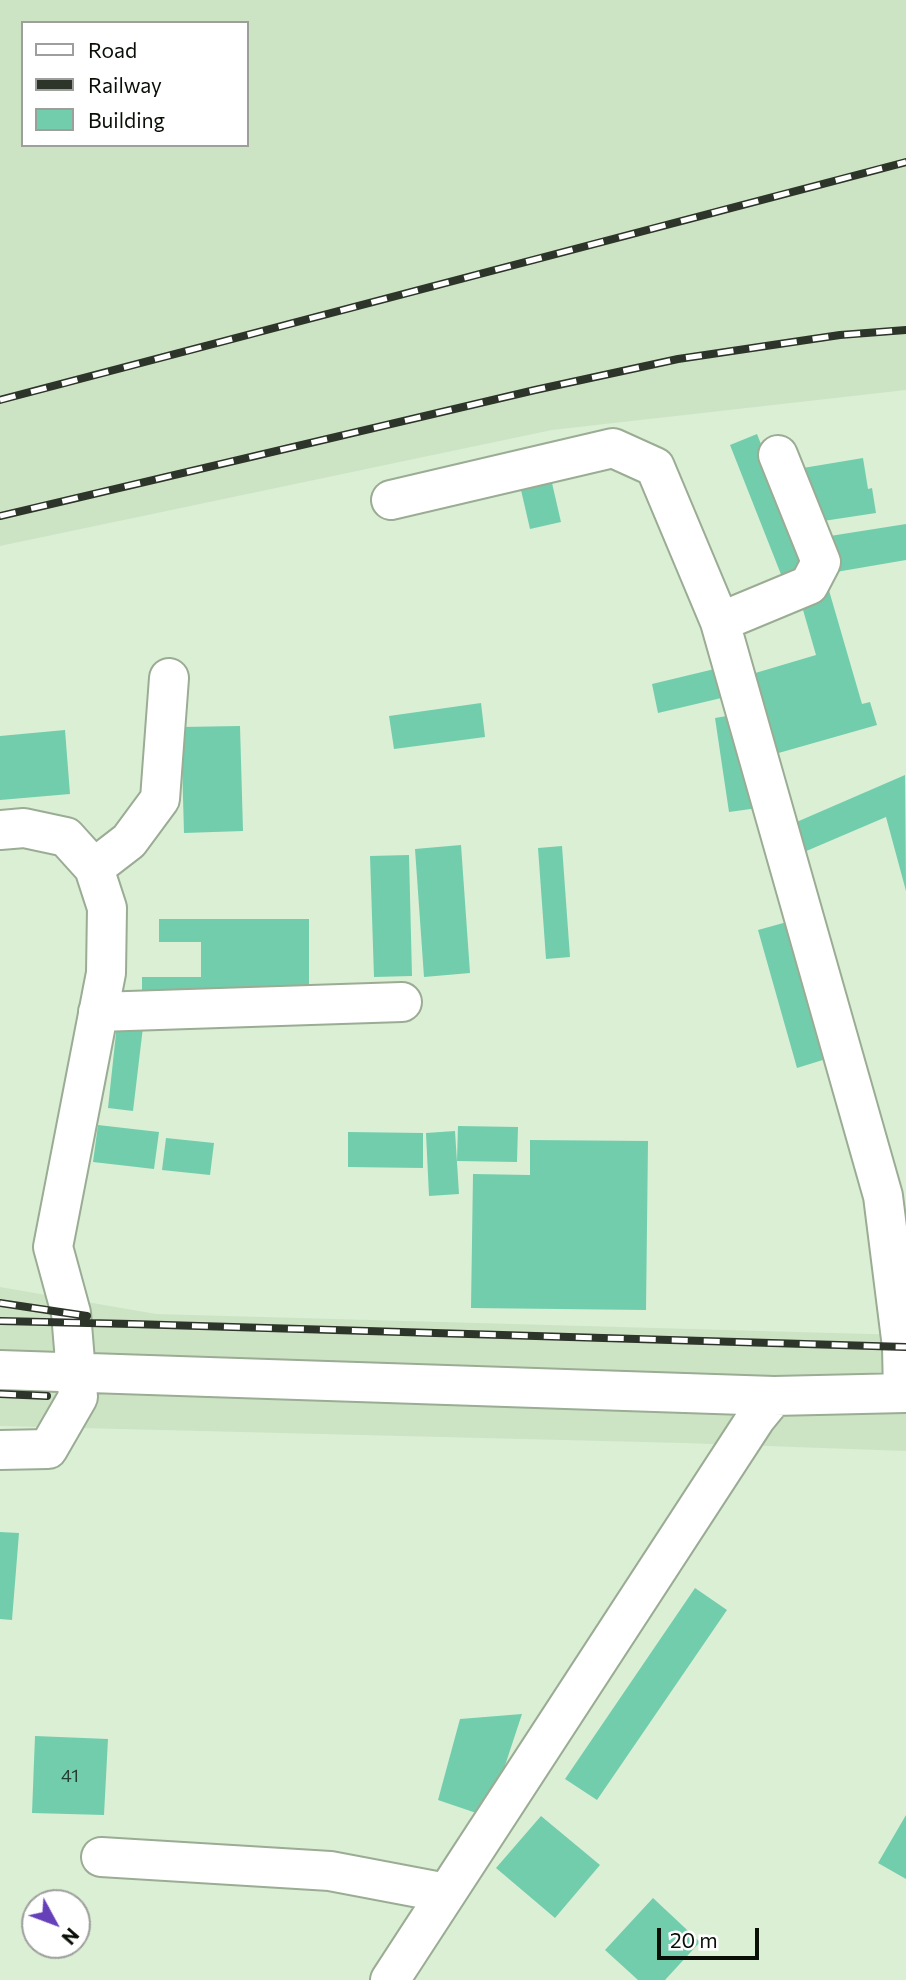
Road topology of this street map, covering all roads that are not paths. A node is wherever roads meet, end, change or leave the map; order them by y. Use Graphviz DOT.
graph roads {
  1 [pos="778,455"];
  2 [pos="391,500"];
  3 [pos="720,622"];
  4 [pos="169,678"];
  5 [pos="0,830"];
  6 [pos="94,868"];
  7 [pos="402,1002"];
  8 [pos="98,1012"];
  9 [pos="0,1370"];
  10 [pos="76,1372"];
  11 [pos="904,1393"];
  12 [pos="774,1396"];
  13 [pos="0,1450"];
  14 [pos="101,1857"];
  15 [pos="446,1893"];
  16 [pos="390,1980"];
  1 -- 3 [label="street"];
  2 -- 3 [label="street"];
  3 -- 11 [label="street"];
  4 -- 6 [label="street"];
  5 -- 6 [label="street"];
  6 -- 8 [label="street"];
  7 -- 8 [label="street"];
  8 -- 10 [label="street"];
  9 -- 10 [label="street"];
  10 -- 12 [label="street"];
  10 -- 13 [label="street"];
  11 -- 12 [label="street"];
  12 -- 15 [label="street"];
  14 -- 15 [label="street"];
  15 -- 16 [label="street"];
}
